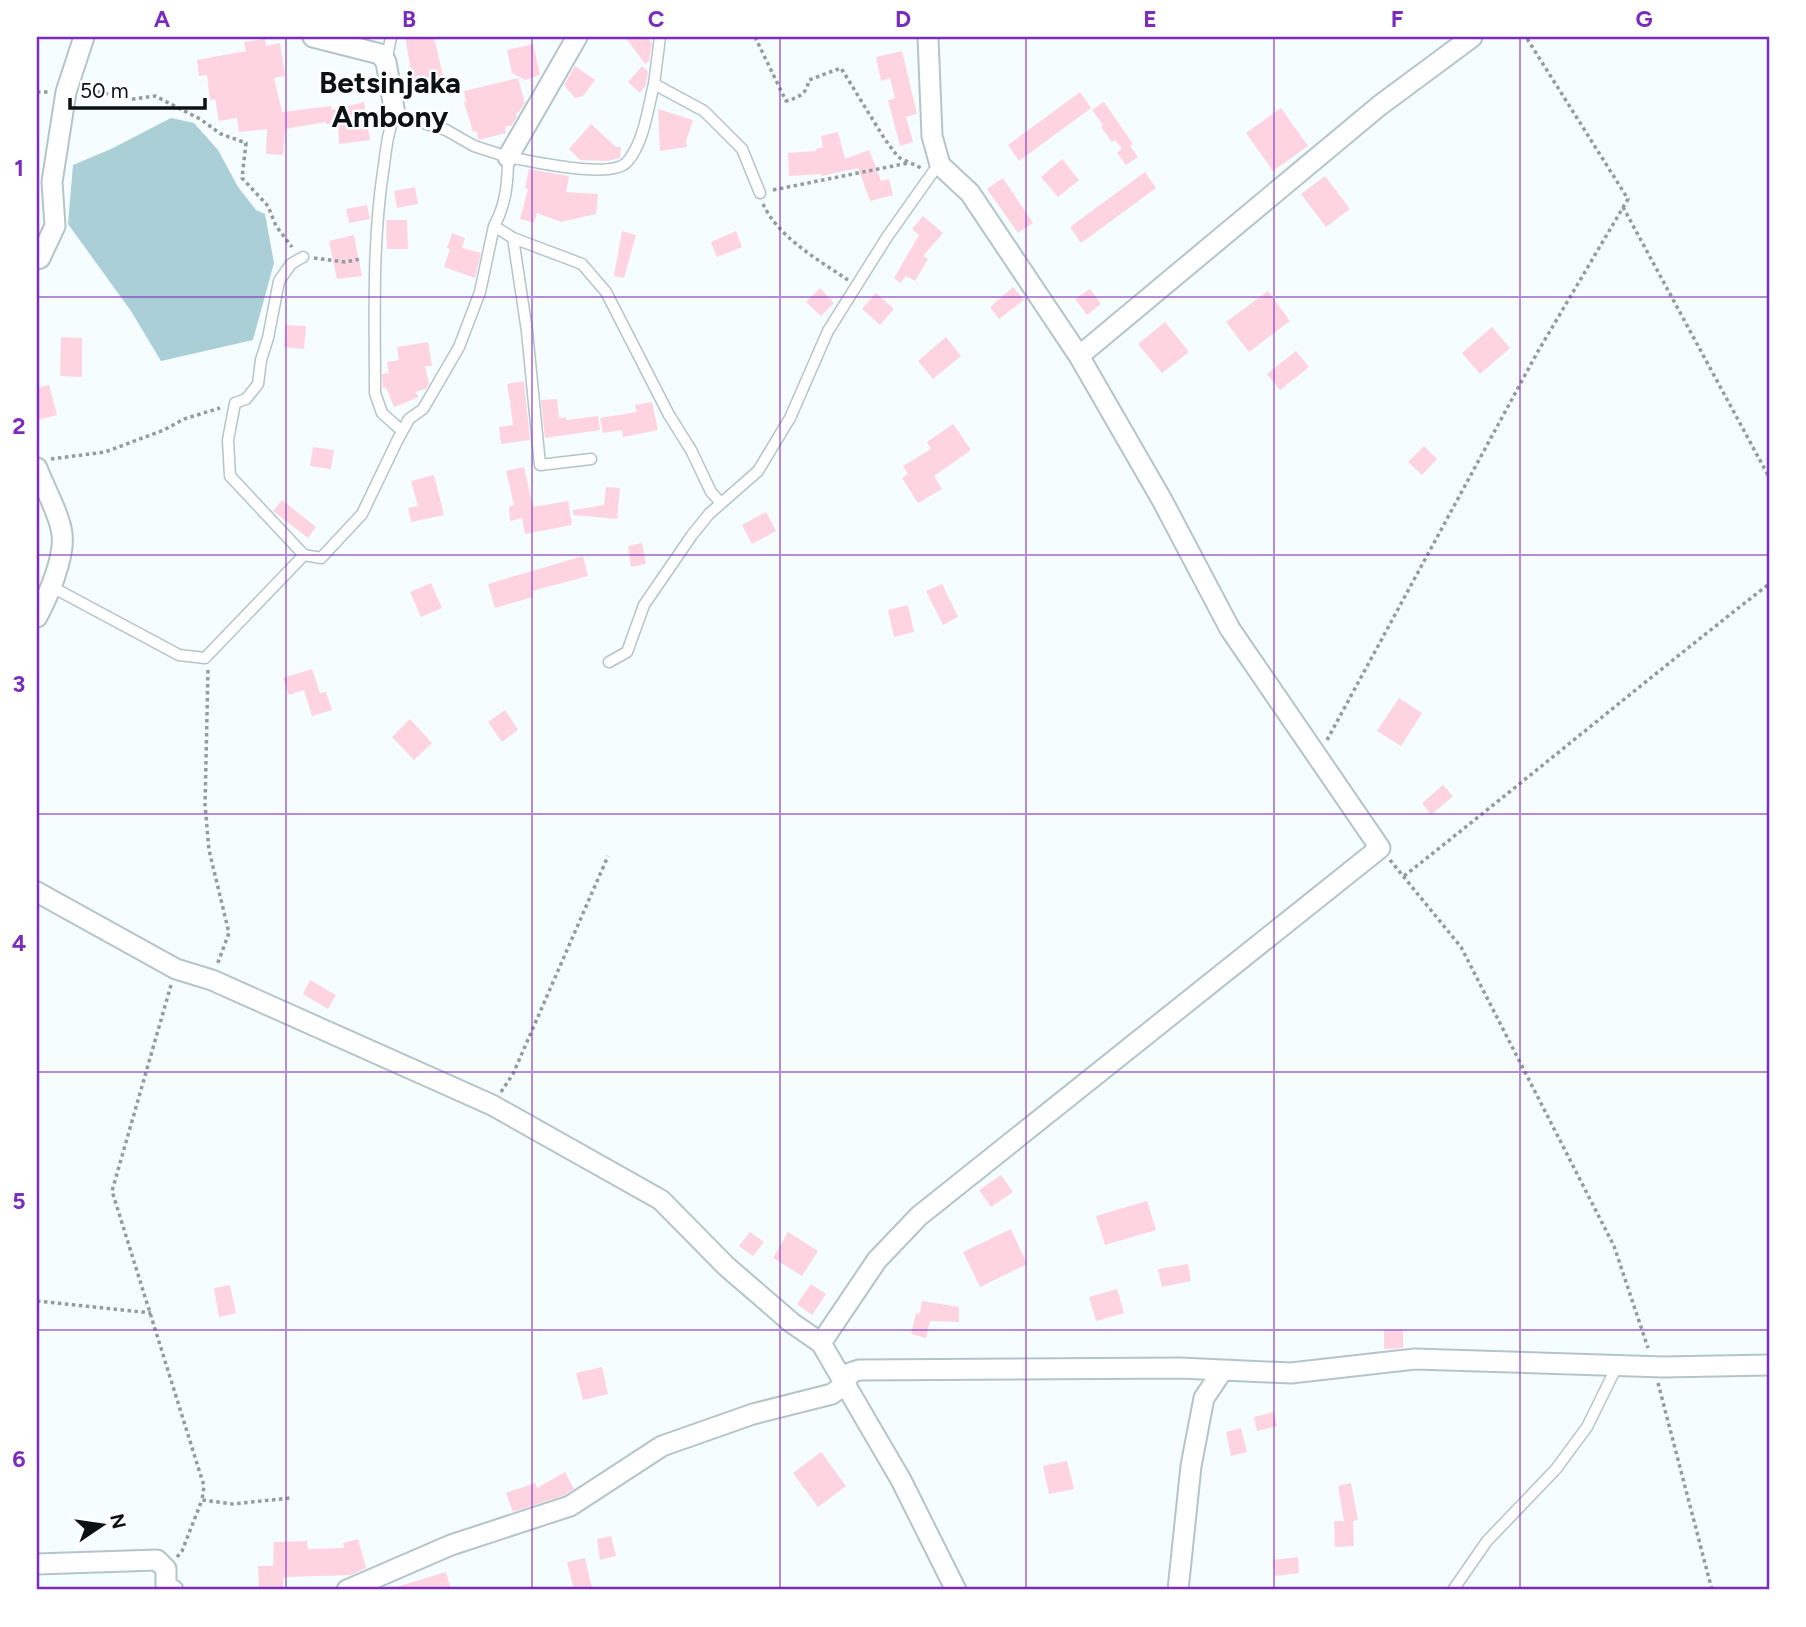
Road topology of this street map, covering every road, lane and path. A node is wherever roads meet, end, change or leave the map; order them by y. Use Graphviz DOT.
graph roads {
  1 [pos="84,37"];
  2 [pos="313,37"];
  3 [pos="391,37"];
  4 [pos="578,37"];
  5 [pos="660,37"];
  6 [pos="755,37"];
  7 [pos="928,37"];
  8 [pos="1472,37"];
  9 [pos="1526,37"];
  10 [pos="386,62"];
  11 [pos="654,84"];
  12 [pos="68,85"];
  13 [pos="395,114"];
  14 [pos="508,157"];
  15 [pos="908,163"];
  16 [pos="937,168"];
  17 [pos="760,193"];
  18 [pos="1623,207"];
  19 [pos="494,226"];
  20 [pos="513,238"];
  21 [pos="303,257"];
  22 [pos="375,257"];
  23 [pos="37,259"];
  24 [pos="856,286"];
  25 [pos="1079,356"];
  26 [pos="235,403"];
  27 [pos="402,431"];
  28 [pos="592,459"];
  29 [pos="41,464"];
  30 [pos="1769,477"];
  31 [pos="721,503"];
  32 [pos="304,555"];
  33 [pos="1769,584"];
  34 [pos="52,587"];
  35 [pos="37,617"];
  36 [pos="205,658"];
  37 [pos="609,662"];
  38 [pos="1318,757"];
  39 [pos="1380,848"];
  40 [pos="608,856"];
  41 [pos="1404,876"];
  42 [pos="37,892"];
  43 [pos="176,969"];
  44 [pos="212,980"];
  45 [pos="492,1105"];
  46 [pos="37,1301"];
  47 [pos="151,1313"];
  48 [pos="821,1343"];
  49 [pos="1769,1365"];
  50 [pos="1617,1366"];
  51 [pos="1654,1367"];
  52 [pos="1223,1370"];
  53 [pos="845,1384"];
  54 [pos="290,1498"];
  55 [pos="202,1500"];
  56 [pos="37,1564"];
  57 [pos="166,1569"];
  58 [pos="173,1590"];
  59 [pos="347,1590"];
  60 [pos="956,1590"];
  61 [pos="1178,1590"];
  62 [pos="1454,1590"];
  63 [pos="1712,1590"];
  1 -- 12 [label="street"];
  2 -- 10 [label="street"];
  3 -- 10 [label="lane"];
  4 -- 14 [label="street"];
  5 -- 11 [label="lane"];
  6 -- 15 [label="path"];
  7 -- 16 [label="street"];
  8 -- 25 [label="street"];
  9 -- 18 [label="path"];
  10 -- 13 [label="street"];
  11 -- 14 [label="lane"];
  11 -- 17 [label="lane"];
  12 -- 21 [label="path"];
  12 -- 23 [label="street"];
  13 -- 14 [label="lane"];
  13 -- 22 [label="lane"];
  14 -- 19 [label="lane"];
  15 -- 16 [label="path"];
  15 -- 17 [label="path"];
  16 -- 24 [label="lane"];
  16 -- 25 [label="street"];
  17 -- 24 [label="path"];
  18 -- 30 [label="path"];
  18 -- 38 [label="path"];
  19 -- 20 [label="lane"];
  19 -- 27 [label="lane"];
  20 -- 28 [label="lane"];
  20 -- 31 [label="lane"];
  21 -- 22 [label="path"];
  21 -- 26 [label="lane"];
  22 -- 27 [label="lane"];
  24 -- 31 [label="lane"];
  25 -- 38 [label="street"];
  26 -- 29 [label="path"];
  26 -- 32 [label="lane"];
  27 -- 32 [label="lane"];
  29 -- 34 [label="street"];
  31 -- 37 [label="lane"];
  32 -- 36 [label="lane"];
  33 -- 41 [label="path"];
  34 -- 35 [label="street"];
  34 -- 36 [label="lane"];
  36 -- 44 [label="path"];
  38 -- 39 [label="street"];
  39 -- 41 [label="path"];
  39 -- 48 [label="street"];
  40 -- 45 [label="path"];
  41 -- 51 [label="path"];
  42 -- 43 [label="street"];
  43 -- 44 [label="street"];
  43 -- 47 [label="path"];
  44 -- 45 [label="street"];
  45 -- 48 [label="street"];
  46 -- 47 [label="path"];
  47 -- 55 [label="path"];
  48 -- 53 [label="street"];
  49 -- 51 [label="street"];
  50 -- 51 [label="street"];
  50 -- 52 [label="street"];
  50 -- 62 [label="lane"];
  51 -- 63 [label="path"];
  52 -- 53 [label="street"];
  52 -- 61 [label="street"];
  53 -- 59 [label="street"];
  53 -- 60 [label="street"];
  54 -- 55 [label="path"];
  55 -- 57 [label="path"];
  56 -- 57 [label="street"];
  57 -- 58 [label="street"];
}
